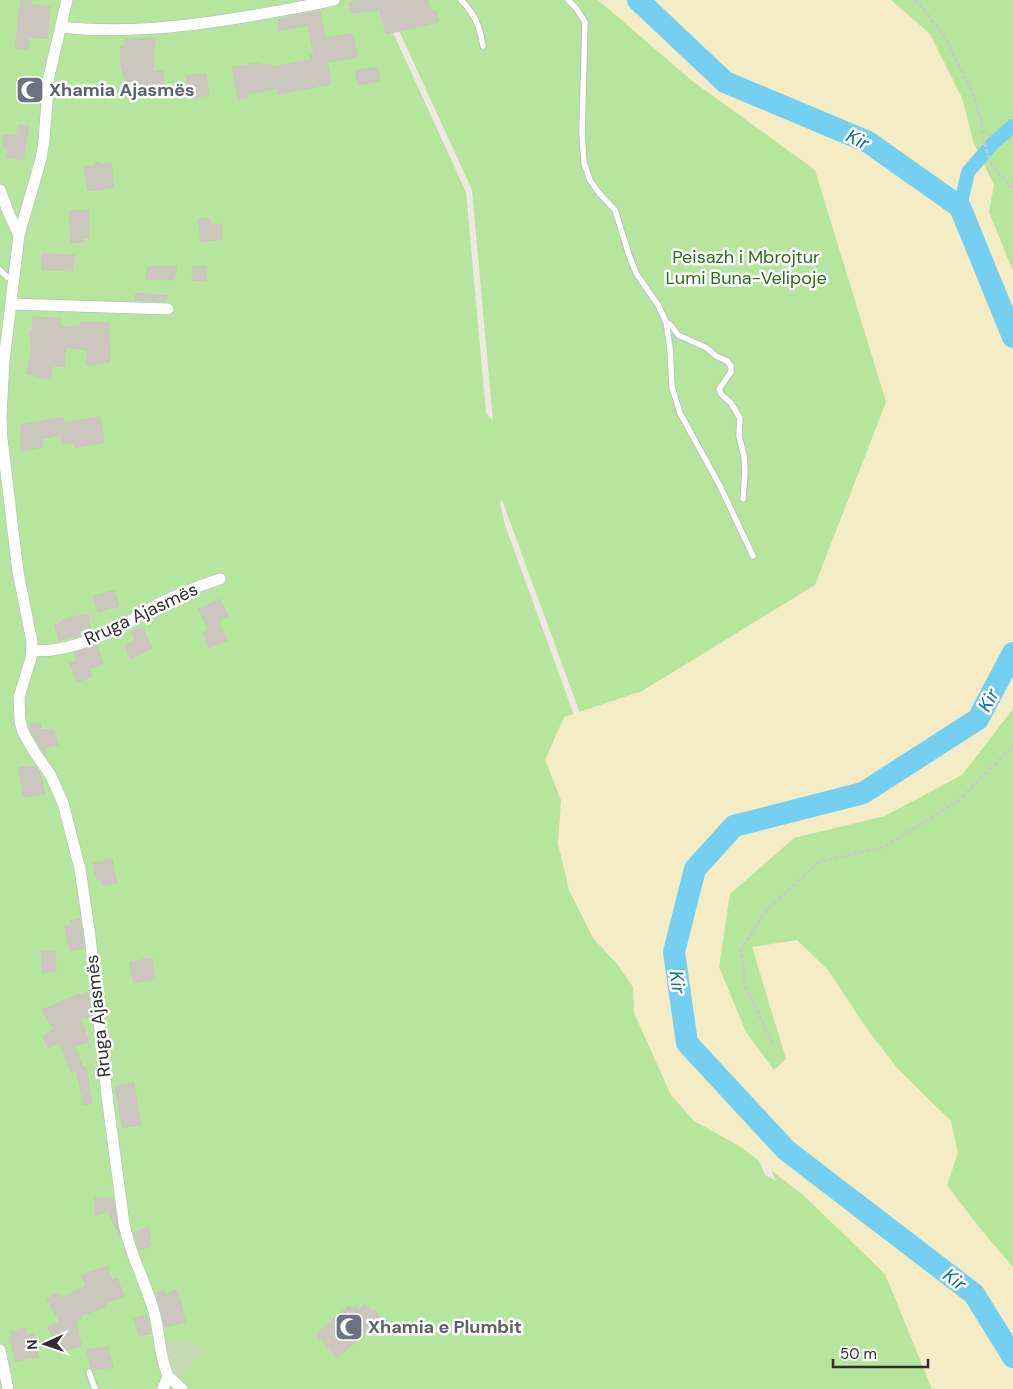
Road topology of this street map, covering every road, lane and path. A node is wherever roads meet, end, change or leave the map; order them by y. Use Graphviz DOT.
graph roads {
  1 [pos="67,0"];
  2 [pos="334,0"];
  3 [pos="461,0"];
  4 [pos="568,0"];
  5 [pos="914,0"];
  6 [pos="61,28"];
  7 [pos="483,46"];
  8 [pos="1013,188"];
  9 [pos="0,190"];
  10 [pos="19,235"];
  11 [pos="0,270"];
  12 [pos="14,279"];
  13 [pos="11,304"];
  14 [pos="168,309"];
  15 [pos="666,322"];
  16 [pos="2,361"];
  17 [pos="743,499"];
  18 [pos="753,556"];
  19 [pos="220,579"];
  20 [pos="32,650"];
  21 [pos="1013,746"];
  22 [pos="772,1043"];
  23 [pos="0,1350"];
  24 [pos="90,1372"];
  25 [pos="168,1376"];
  26 [pos="8,1389"];
  27 [pos="96,1389"];
  28 [pos="163,1389"];
  29 [pos="182,1389"];
  1 -- 6 [label="street, Rruga Ajasmës"];
  2 -- 6 [label="street"];
  3 -- 7 [label="lane"];
  4 -- 15 [label="lane"];
  5 -- 8 [label="path"];
  6 -- 10 [label="street, Rruga Ajasmës"];
  9 -- 10 [label="street"];
  10 -- 12 [label="street, Rruga Ajasmës"];
  11 -- 12 [label="lane"];
  12 -- 13 [label="street, Rruga Ajasmës"];
  13 -- 14 [label="street"];
  13 -- 16 [label="street, Rruga Ajasmës"];
  15 -- 17 [label="lane"];
  15 -- 18 [label="lane"];
  16 -- 20 [label="street, Rruga Ajasmës"];
  19 -- 20 [label="street, Rruga Ajasmës"];
  20 -- 25 [label="street, Rruga Ajasmës"];
  21 -- 22 [label="path"];
  23 -- 26 [label="street"];
  24 -- 27 [label="lane"];
  25 -- 28 [label="street"];
  25 -- 29 [label="street"];
}
